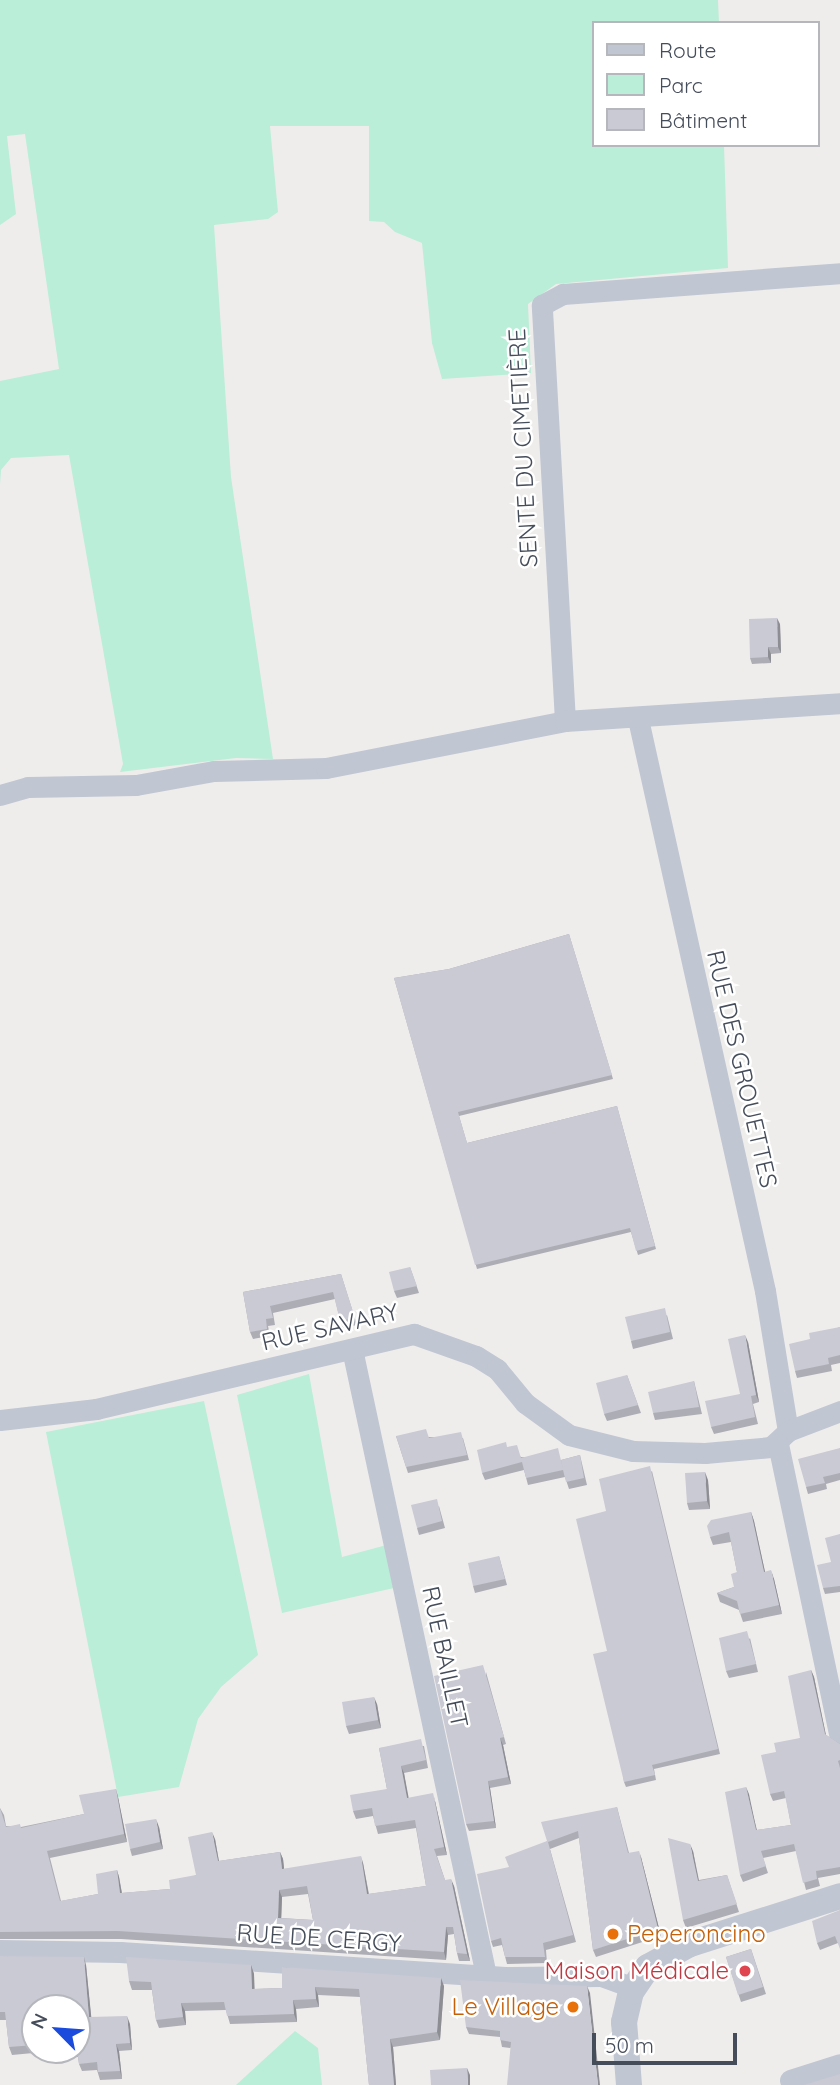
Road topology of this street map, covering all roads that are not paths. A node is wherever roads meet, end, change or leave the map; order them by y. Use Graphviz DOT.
graph roads {
  1 [pos="840,273"];
  2 [pos="840,703"];
  3 [pos="638,719"];
  4 [pos="565,721"];
  5 [pos="0,795"];
  6 [pos="352,1349"];
  7 [pos="840,1411"];
  8 [pos="0,1420"];
  9 [pos="783,1438"];
  10 [pos="840,1738"];
  11 [pos="840,1896"];
  12 [pos="0,1950"];
  13 [pos="486,1975"];
  14 [pos="634,1988"];
  15 [pos="840,2064"];
  16 [pos="790,2080"];
  17 [pos="629,2085"];
  1 -- 4 [label="street, SENTE DU CIMETIÈRE"];
  2 -- 3 [label="street"];
  3 -- 4 [label="street"];
  3 -- 9 [label="street, RUE DES GROUETTES"];
  4 -- 5 [label="street"];
  6 -- 8 [label="street, RUE SAVARY"];
  6 -- 9 [label="street, RUE SAVARY"];
  6 -- 13 [label="street, RUE BAILLET"];
  7 -- 9 [label="street, RUE SAVARY"];
  9 -- 10 [label="street, RUE DES GROUETTES"];
  11 -- 14 [label="street"];
  12 -- 13 [label="street, RUE DE CERGY"];
  13 -- 14 [label="street, RUE DE CERGY"];
  14 -- 17 [label="street"];
  15 -- 16 [label="street"];
}
